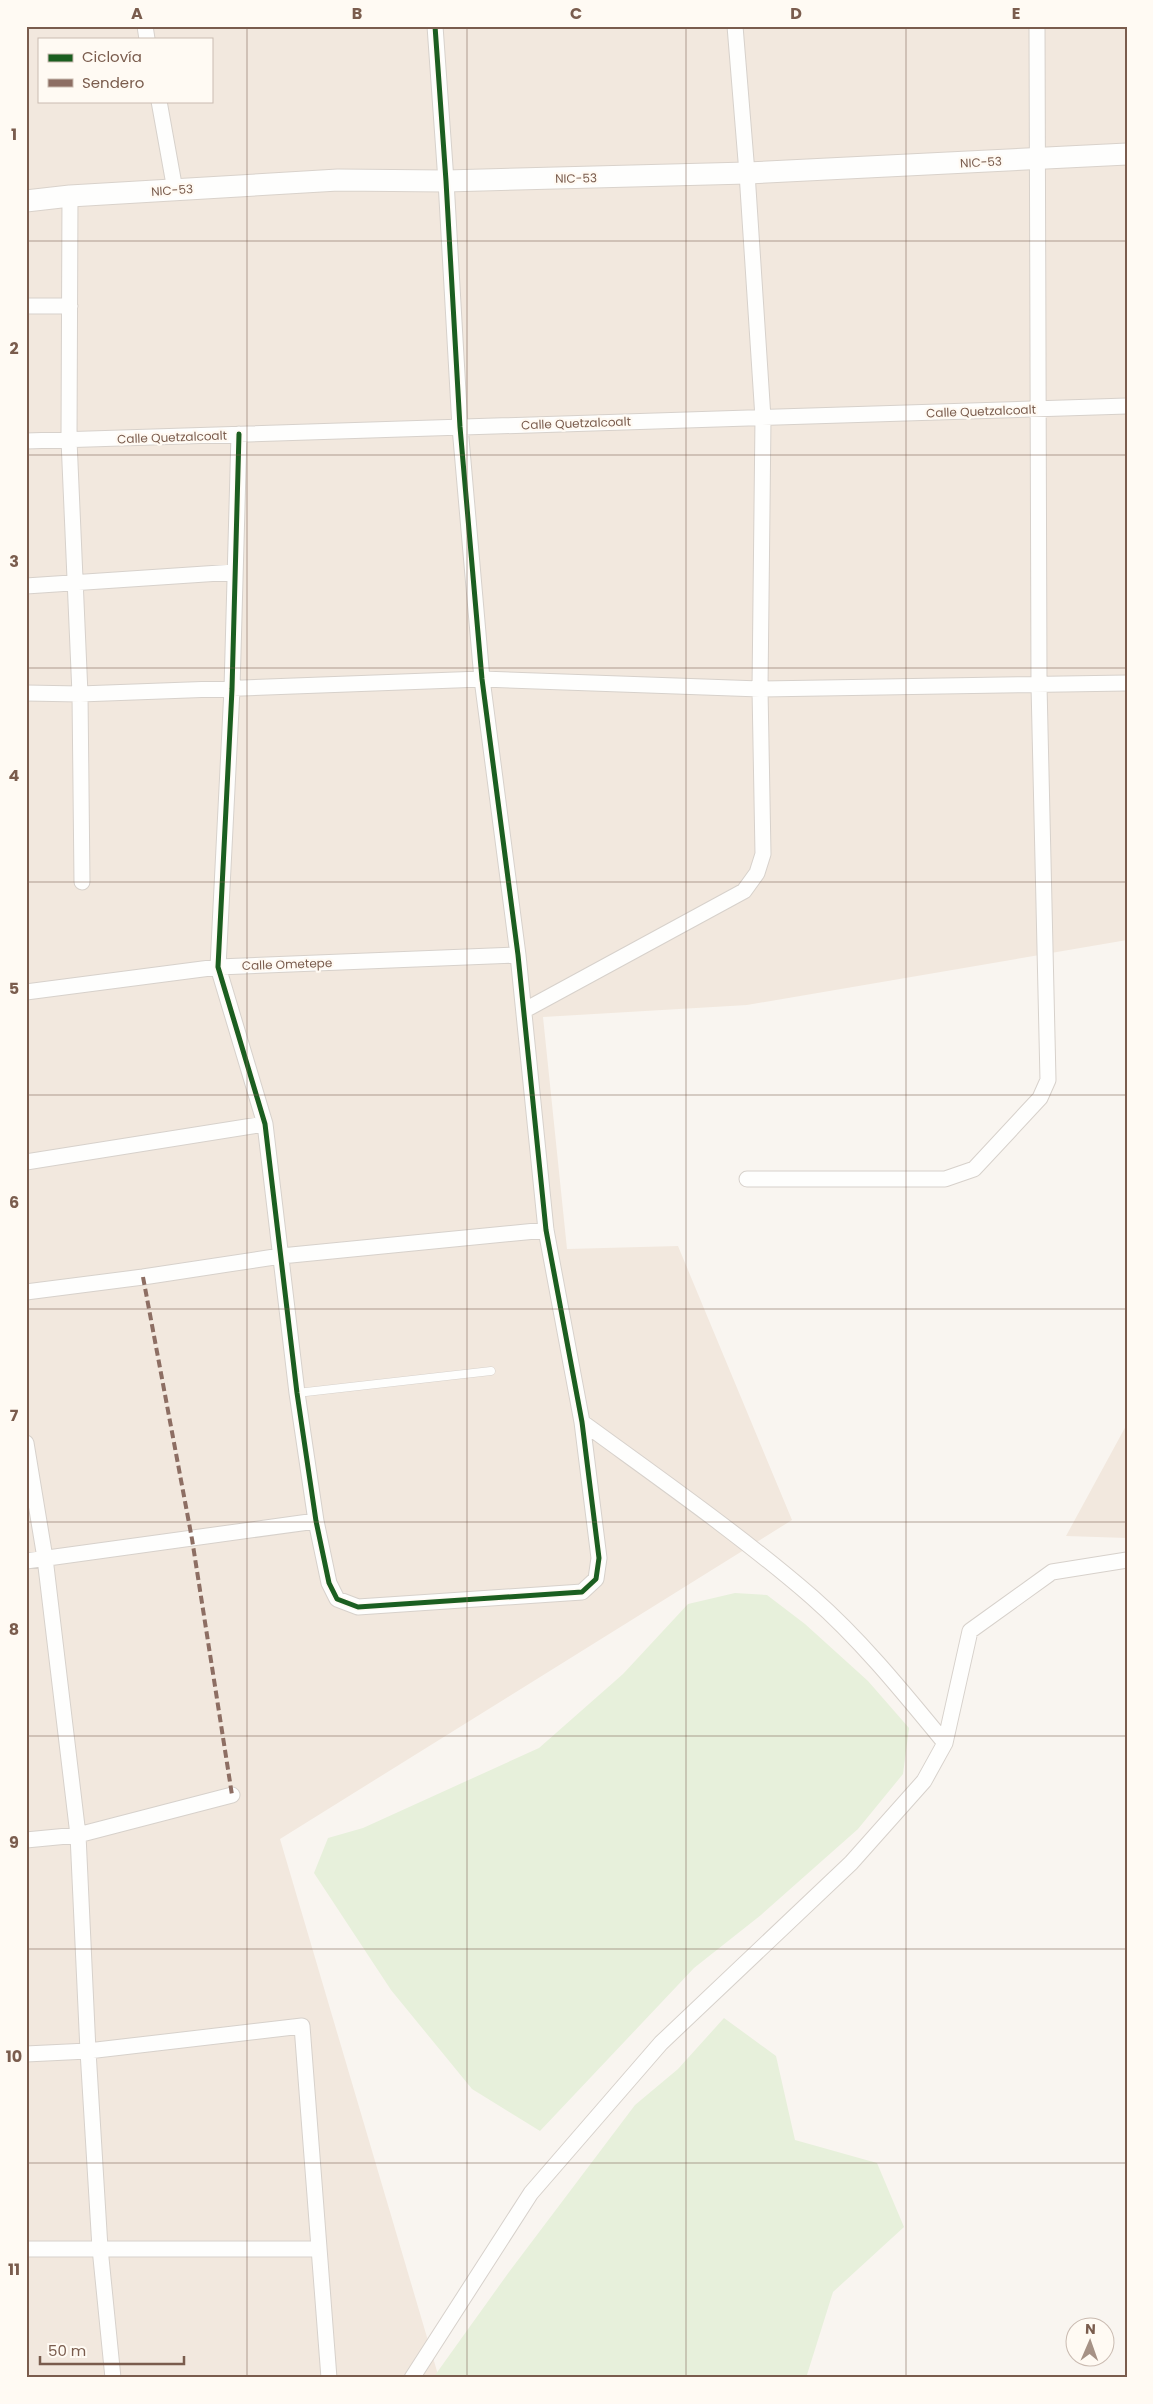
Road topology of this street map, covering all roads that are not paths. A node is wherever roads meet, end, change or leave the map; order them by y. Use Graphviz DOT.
graph roads {
  1 [pos="435,26"];
  2 [pos="735,26"];
  3 [pos="1037,26"];
  4 [pos="159,102"];
  5 [pos="1127,154"];
  6 [pos="1039,160"];
  7 [pos="747,174"];
  8 [pos="446,181"];
  9 [pos="175,190"];
  10 [pos="70,196"];
  11 [pos="26,201"];
  12 [pos="26,306"];
  13 [pos="70,306"];
  14 [pos="1127,406"];
  15 [pos="1039,409"];
  16 [pos="763,418"];
  17 [pos="460,427"];
  18 [pos="239,434"];
  19 [pos="69,440"];
  20 [pos="26,441"];
  21 [pos="235,572"];
  22 [pos="75,583"];
  23 [pos="26,586"];
  24 [pos="482,678"];
  25 [pos="1127,683"];
  26 [pos="1039,685"];
  27 [pos="232,689"];
  28 [pos="760,689"];
  29 [pos="26,693"];
  30 [pos="80,694"];
  31 [pos="82,882"];
  32 [pos="518,954"];
  33 [pos="218,967"];
  34 [pos="26,992"];
  35 [pos="524,1010"];
  36 [pos="265,1124"];
  37 [pos="26,1162"];
  38 [pos="747,1179"];
  39 [pos="546,1230"];
  40 [pos="281,1256"];
  41 [pos="26,1292"];
  42 [pos="491,1370"];
  43 [pos="297,1393"];
  44 [pos="582,1422"];
  45 [pos="26,1443"];
  46 [pos="316,1521"];
  47 [pos="45,1558"];
  48 [pos="1127,1560"];
  49 [pos="26,1561"];
  50 [pos="945,1743"];
  51 [pos="232,1795"];
  52 [pos="78,1835"];
  53 [pos="26,1840"];
  54 [pos="88,2051"];
  55 [pos="26,2054"];
  56 [pos="100,2248"];
  57 [pos="26,2249"];
  58 [pos="318,2249"];
  59 [pos="413,2377"];
  60 [pos="113,2378"];
  61 [pos="329,2378"];
  1 -- 8 [label="street"];
  2 -- 7 [label="street"];
  3 -- 6 [label="street"];
  4 -- 9 [label="street"];
  5 -- 6 [label="main road, NIC-53 / NIC-53"];
  6 -- 7 [label="main road, NIC-53 / NIC-53"];
  6 -- 15 [label="street"];
  7 -- 8 [label="main road, NIC-53 / NIC-53"];
  7 -- 16 [label="street"];
  8 -- 9 [label="main road, NIC-53 / NIC-53"];
  8 -- 17 [label="street"];
  9 -- 10 [label="main road, NIC-53 / NIC-53"];
  10 -- 11 [label="main road, NIC-53 / NIC-53"];
  10 -- 13 [label="street"];
  12 -- 13 [label="street"];
  13 -- 19 [label="street"];
  14 -- 15 [label="street, Calle Quetzalcoalt"];
  15 -- 16 [label="street, Calle Quetzalcoalt"];
  15 -- 26 [label="street"];
  16 -- 17 [label="street, Calle Quetzalcoalt"];
  16 -- 28 [label="street"];
  17 -- 18 [label="street, Calle Quetzalcoalt"];
  17 -- 24 [label="street"];
  18 -- 19 [label="street, Calle Quetzalcoalt"];
  18 -- 21 [label="street"];
  19 -- 20 [label="street, Calle Quetzalcoalt"];
  19 -- 22 [label="street"];
  21 -- 22 [label="street"];
  21 -- 27 [label="street"];
  22 -- 23 [label="street"];
  22 -- 30 [label="street"];
  24 -- 27 [label="street"];
  24 -- 28 [label="street"];
  24 -- 32 [label="street"];
  25 -- 26 [label="street"];
  26 -- 28 [label="street"];
  26 -- 38 [label="street"];
  27 -- 30 [label="street"];
  27 -- 33 [label="street"];
  28 -- 35 [label="street"];
  29 -- 30 [label="street"];
  30 -- 31 [label="street"];
  32 -- 33 [label="street, Calle Ometepe"];
  32 -- 35 [label="street"];
  33 -- 34 [label="street, Calle Ometepe"];
  33 -- 36 [label="street"];
  35 -- 39 [label="street"];
  36 -- 37 [label="street"];
  36 -- 40 [label="street"];
  39 -- 40 [label="street"];
  39 -- 44 [label="street"];
  40 -- 41 [label="street"];
  40 -- 43 [label="street"];
  42 -- 43 [label="lane"];
  43 -- 46 [label="street"];
  44 -- 46 [label="street"];
  44 -- 50 [label="street"];
  45 -- 47 [label="street"];
  46 -- 47 [label="street"];
  47 -- 49 [label="street"];
  47 -- 52 [label="street"];
  48 -- 50 [label="street"];
  50 -- 59 [label="street"];
  51 -- 52 [label="street"];
  52 -- 53 [label="street"];
  52 -- 54 [label="street"];
  54 -- 55 [label="street"];
  54 -- 56 [label="street"];
  54 -- 58 [label="street"];
  56 -- 57 [label="street"];
  56 -- 58 [label="street"];
  56 -- 60 [label="street"];
  58 -- 61 [label="street"];
}
